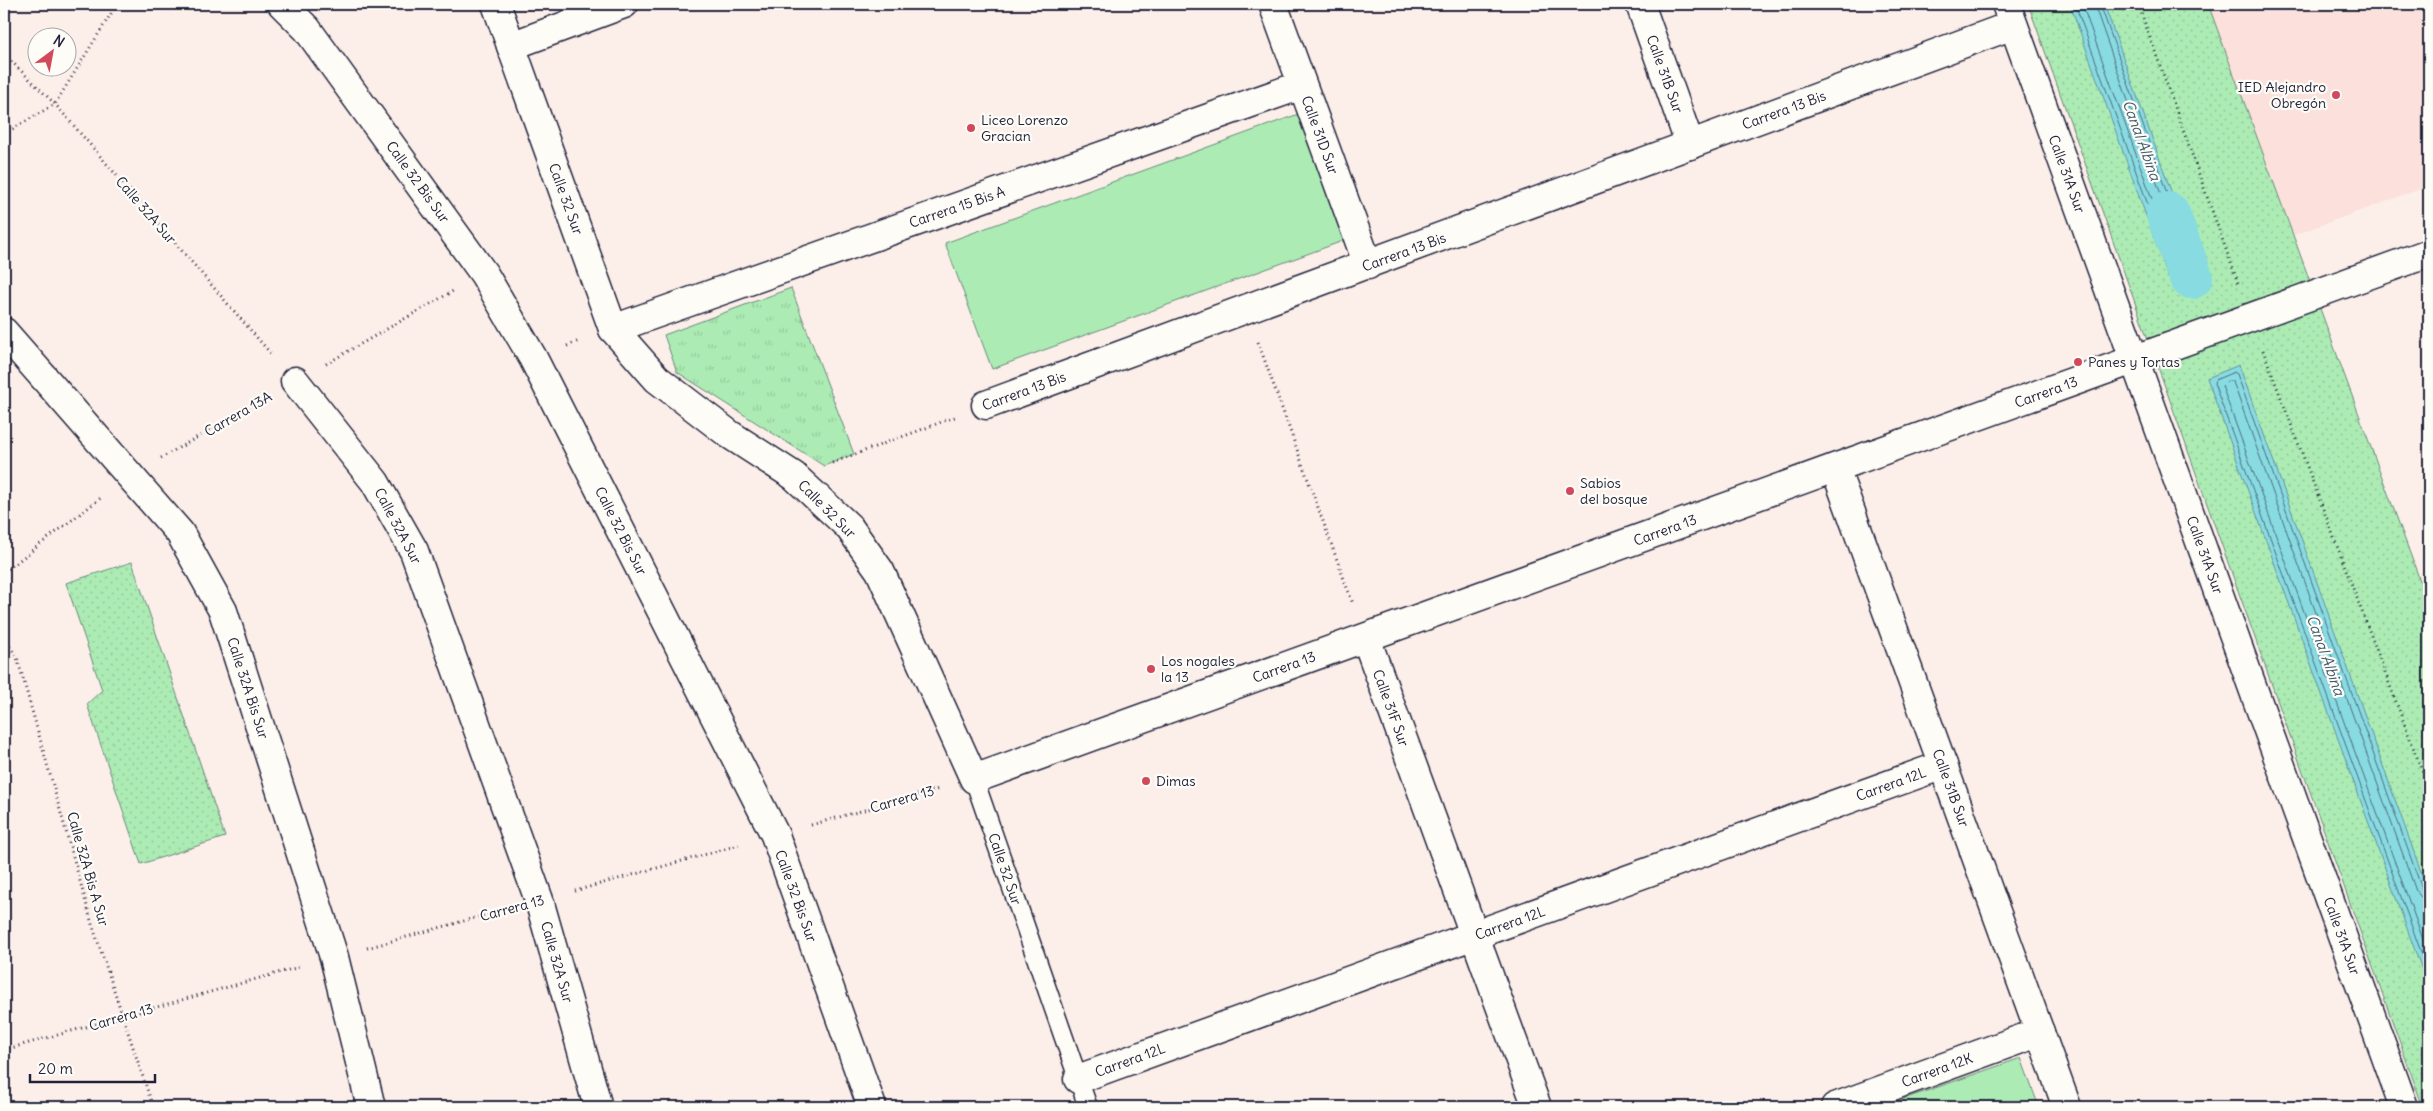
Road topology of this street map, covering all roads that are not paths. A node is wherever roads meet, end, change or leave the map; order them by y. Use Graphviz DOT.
graph roads {
  1 [pos="282,4"];
  2 [pos="496,4"];
  3 [pos="624,4"];
  4 [pos="1273,4"];
  5 [pos="1640,4"];
  6 [pos="2009,14"];
  7 [pos="511,46"];
  8 [pos="1302,85"];
  9 [pos="1690,145"];
  10 [pos="2429,254"];
  11 [pos="1368,265"];
  12 [pos="613,329"];
  13 [pos="4,332"];
  14 [pos="2135,360"];
  15 [pos="295,381"];
  16 [pos="986,405"];
  17 [pos="1835,468"];
  18 [pos="1366,638"];
  19 [pos="1943,765"];
  20 [pos="974,779"];
  21 [pos="1474,936"];
  22 [pos="2040,1032"];
  23 [pos="1078,1079"];
  24 [pos="1874,1101"];
  25 [pos="372,1107"];
  26 [pos="598,1107"];
  27 [pos="872,1107"];
  28 [pos="1088,1107"];
  29 [pos="1537,1107"];
  30 [pos="1835,1107"];
  31 [pos="2067,1107"];
  32 [pos="2404,1107"];
  1 -- 27 [label="street, Calle 32 Bis Sur"];
  2 -- 7 [label="street, Calle 32 Sur"];
  3 -- 7 [label="street"];
  4 -- 8 [label="street, Calle 31D Sur"];
  5 -- 9 [label="street, Calle 31B Sur"];
  6 -- 9 [label="street, Carrera 13 Bis"];
  6 -- 14 [label="street, Calle 31A Sur"];
  7 -- 12 [label="street, Calle 32 Sur"];
  8 -- 11 [label="street, Calle 31D Sur"];
  8 -- 12 [label="street, Carrera 15 Bis A"];
  9 -- 11 [label="street, Carrera 13 Bis"];
  10 -- 14 [label="street, Carrera 13"];
  11 -- 16 [label="street, Carrera 13 Bis"];
  12 -- 20 [label="street, Calle 32 Sur"];
  13 -- 25 [label="street, Calle 32A Bis Sur"];
  14 -- 17 [label="street, Carrera 13"];
  14 -- 32 [label="street, Calle 31A Sur"];
  15 -- 26 [label="street, Calle 32A Sur"];
  17 -- 18 [label="street, Carrera 13"];
  17 -- 19 [label="street, Calle 31B Sur"];
  18 -- 20 [label="street, Carrera 13"];
  18 -- 21 [label="street, Calle 31F Sur"];
  19 -- 21 [label="street, Carrera 12L"];
  19 -- 22 [label="street, Calle 31B Sur"];
  20 -- 23 [label="lane, Calle 32 Sur"];
  21 -- 23 [label="street, Carrera 12L"];
  21 -- 29 [label="street, Calle 31F Sur"];
  22 -- 24 [label="street, Carrera 12K"];
  22 -- 31 [label="street, Calle 31B Sur"];
  23 -- 28 [label="lane, Calle 32 Sur"];
  24 -- 30 [label="street, Carrera 12K"];
}
